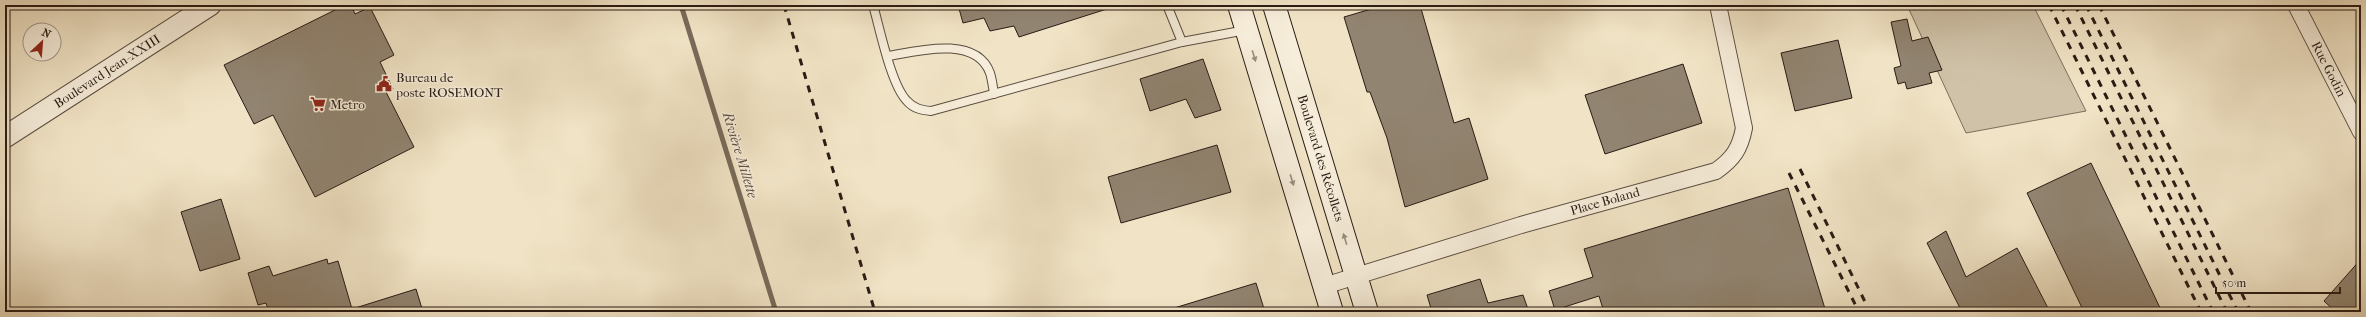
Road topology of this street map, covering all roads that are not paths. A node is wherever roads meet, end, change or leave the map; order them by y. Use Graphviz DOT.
graph roads {
  1 [pos="210,5"];
  2 [pos="873,5"];
  3 [pos="1168,5"];
  4 [pos="1239,5"];
  5 [pos="1274,5"];
  6 [pos="1718,5"];
  7 [pos="2296,5"];
  8 [pos="1247,30"];
  9 [pos="1182,42"];
  10 [pos="889,56"];
  11 [pos="994,94"];
  12 [pos="2361,132"];
  13 [pos="5,137"];
  14 [pos="1356,276"];
  15 [pos="1324,286"];
  16 [pos="1332,312"];
  17 [pos="1367,312"];
  1 -- 13 [label="street, Boulevard Jean-XXIII"];
  2 -- 10 [label="lane"];
  3 -- 9 [label="lane"];
  4 -- 8 [label="main road"];
  14 -- 5 [label="main road, Boulevard des Récollets, one-way"];
  6 -- 14 [label="street, Place Boland"];
  7 -- 12 [label="street, Rue Godin"];
  8 -- 9 [label="lane"];
  8 -- 15 [label="main road, one-way"];
  9 -- 11 [label="lane"];
  10 -- 11 [label="lane"];
  10 -- 11 [label="lane"];
  14 -- 15 [label="street, Place Boland"];
  14 -- 17 [label="main road, Boulevard des Récollets"];
  15 -- 16 [label="main road"];
}
